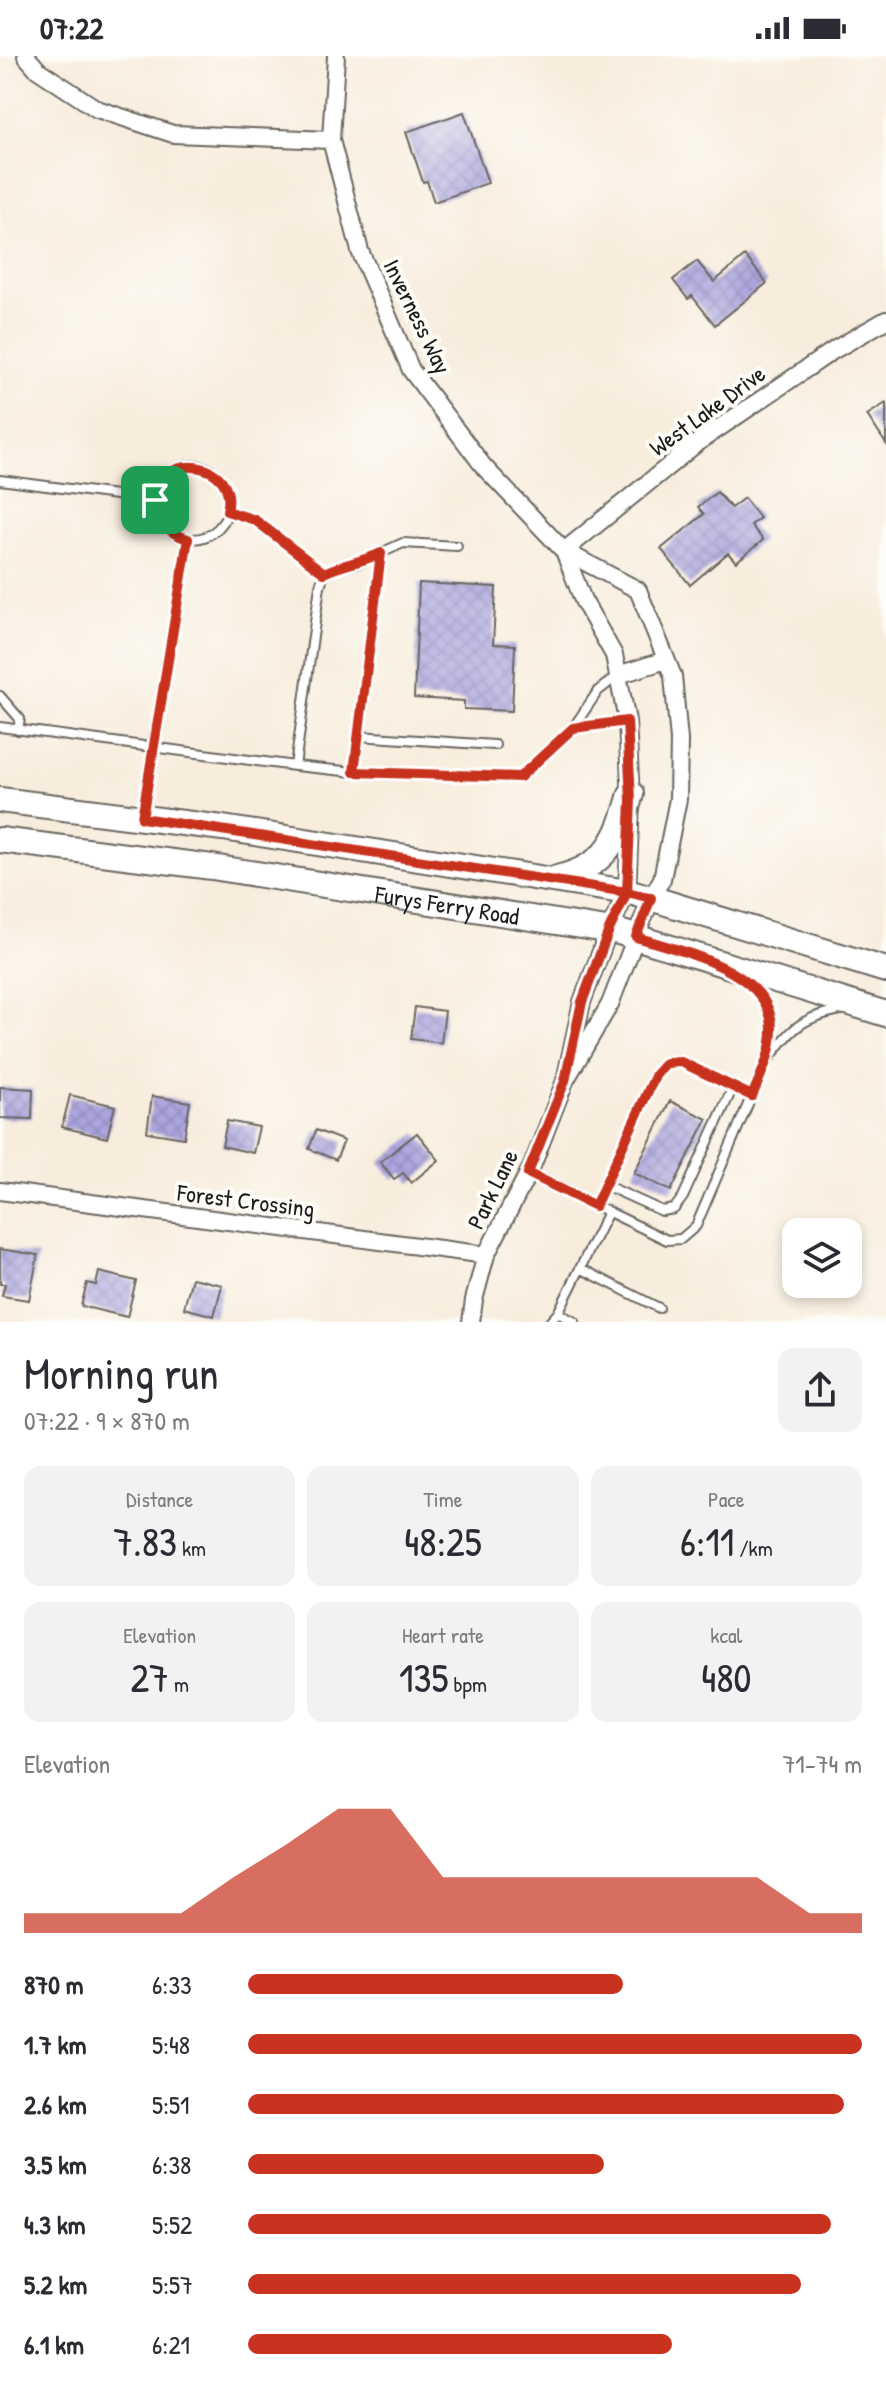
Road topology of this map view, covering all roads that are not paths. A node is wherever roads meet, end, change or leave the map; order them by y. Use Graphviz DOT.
graph roads {
  1 [pos="26,56"];
  2 [pos="336,56"];
  3 [pos="331,140"];
  4 [pos="886,320"];
  5 [pos="0,480"];
  6 [pos="155,500"];
  7 [pos="227,511"];
  8 [pos="188,539"];
  9 [pos="457,546"];
  10 [pos="564,551"];
  11 [pos="381,553"];
  12 [pos="324,573"];
  13 [pos="666,660"];
  14 [pos="618,675"];
  15 [pos="0,696"];
  16 [pos="627,721"];
  17 [pos="0,727"];
  18 [pos="573,728"];
  19 [pos="18,730"];
  20 [pos="358,736"];
  21 [pos="495,745"];
  22 [pos="154,747"];
  23 [pos="295,766"];
  24 [pos="354,772"];
  25 [pos="631,794"];
  26 [pos="0,800"];
  27 [pos="142,818"];
  28 [pos="0,840"];
  29 [pos="550,879"];
  30 [pos="627,892"];
  31 [pos="651,898"];
  32 [pos="609,930"];
  33 [pos="636,937"];
  34 [pos="715,961"];
  35 [pos="886,970"];
  36 [pos="862,1006"];
  37 [pos="886,1014"];
  38 [pos="766,1062"];
  39 [pos="565,1081"];
  40 [pos="733,1087"];
  41 [pos="752,1096"];
  42 [pos="528,1173"];
  43 [pos="605,1185"];
  44 [pos="0,1191"];
  45 [pos="595,1206"];
  46 [pos="608,1212"];
  47 [pos="486,1255"];
  48 [pos="580,1268"];
  49 [pos="659,1308"];
  50 [pos="558,1313"];
  51 [pos="471,1322"];
  52 [pos="550,1322"];
  53 [pos="575,1322"];
  1 -- 3 [label="street"];
  2 -- 3 [label="street, Inverness Way"];
  3 -- 10 [label="street, Inverness Way"];
  4 -- 10 [label="street, West Lake Drive"];
  5 -- 6 [label="lane"];
  6 -- 7 [label="lane"];
  6 -- 8 [label="lane"];
  7 -- 8 [label="lane"];
  7 -- 12 [label="lane"];
  8 -- 22 [label="lane"];
  9 -- 11 [label="lane"];
  10 -- 13 [label="street, Inverness Way"];
  10 -- 14 [label="street, Inverness Way"];
  11 -- 12 [label="lane"];
  11 -- 20 [label="lane"];
  12 -- 23 [label="lane"];
  13 -- 14 [label="street"];
  13 -- 31 [label="street, Inverness Way"];
  14 -- 16 [label="street, Inverness Way"];
  14 -- 18 [label="lane"];
  15 -- 19 [label="lane"];
  16 -- 18 [label="lane"];
  16 -- 25 [label="street, Inverness Way"];
  17 -- 19 [label="lane"];
  18 -- 24 [label="lane"];
  19 -- 22 [label="lane"];
  20 -- 21 [label="lane"];
  20 -- 24 [label="lane"];
  22 -- 23 [label="lane"];
  22 -- 27 [label="lane"];
  23 -- 24 [label="lane"];
  25 -- 29 [label="main road"];
  25 -- 30 [label="street, Inverness Way"];
  26 -- 27 [label="main road, Furys Ferry Road"];
  27 -- 29 [label="main road, Furys Ferry Road"];
  28 -- 32 [label="main road, Furys Ferry Road"];
  29 -- 30 [label="main road, Furys Ferry Road"];
  30 -- 31 [label="main road, Furys Ferry Road"];
  30 -- 32 [label="street, Inverness Way"];
  31 -- 33 [label="street, Inverness Way"];
  31 -- 35 [label="main road, Furys Ferry Road"];
  32 -- 33 [label="main road, Furys Ferry Road"];
  32 -- 39 [label="street, Park Lane"];
  33 -- 34 [label="main road, Furys Ferry Road"];
  33 -- 39 [label="street, Park Lane"];
  34 -- 36 [label="main road, Furys Ferry Road"];
  34 -- 38 [label="lane"];
  36 -- 37 [label="main road, Furys Ferry Road"];
  36 -- 38 [label="lane"];
  38 -- 41 [label="lane"];
  39 -- 42 [label="street, Park Lane"];
  40 -- 41 [label="lane"];
  40 -- 43 [label="lane"];
  40 -- 43 [label="lane"];
  41 -- 46 [label="lane"];
  42 -- 45 [label="lane"];
  42 -- 47 [label="street, Park Lane"];
  43 -- 45 [label="lane"];
  44 -- 47 [label="street, Forest Crossing"];
  45 -- 46 [label="lane"];
  46 -- 48 [label="lane"];
  47 -- 51 [label="street, Park Lane"];
  48 -- 49 [label="lane"];
  48 -- 50 [label="lane"];
  50 -- 52 [label="lane"];
  50 -- 53 [label="lane"];
}
